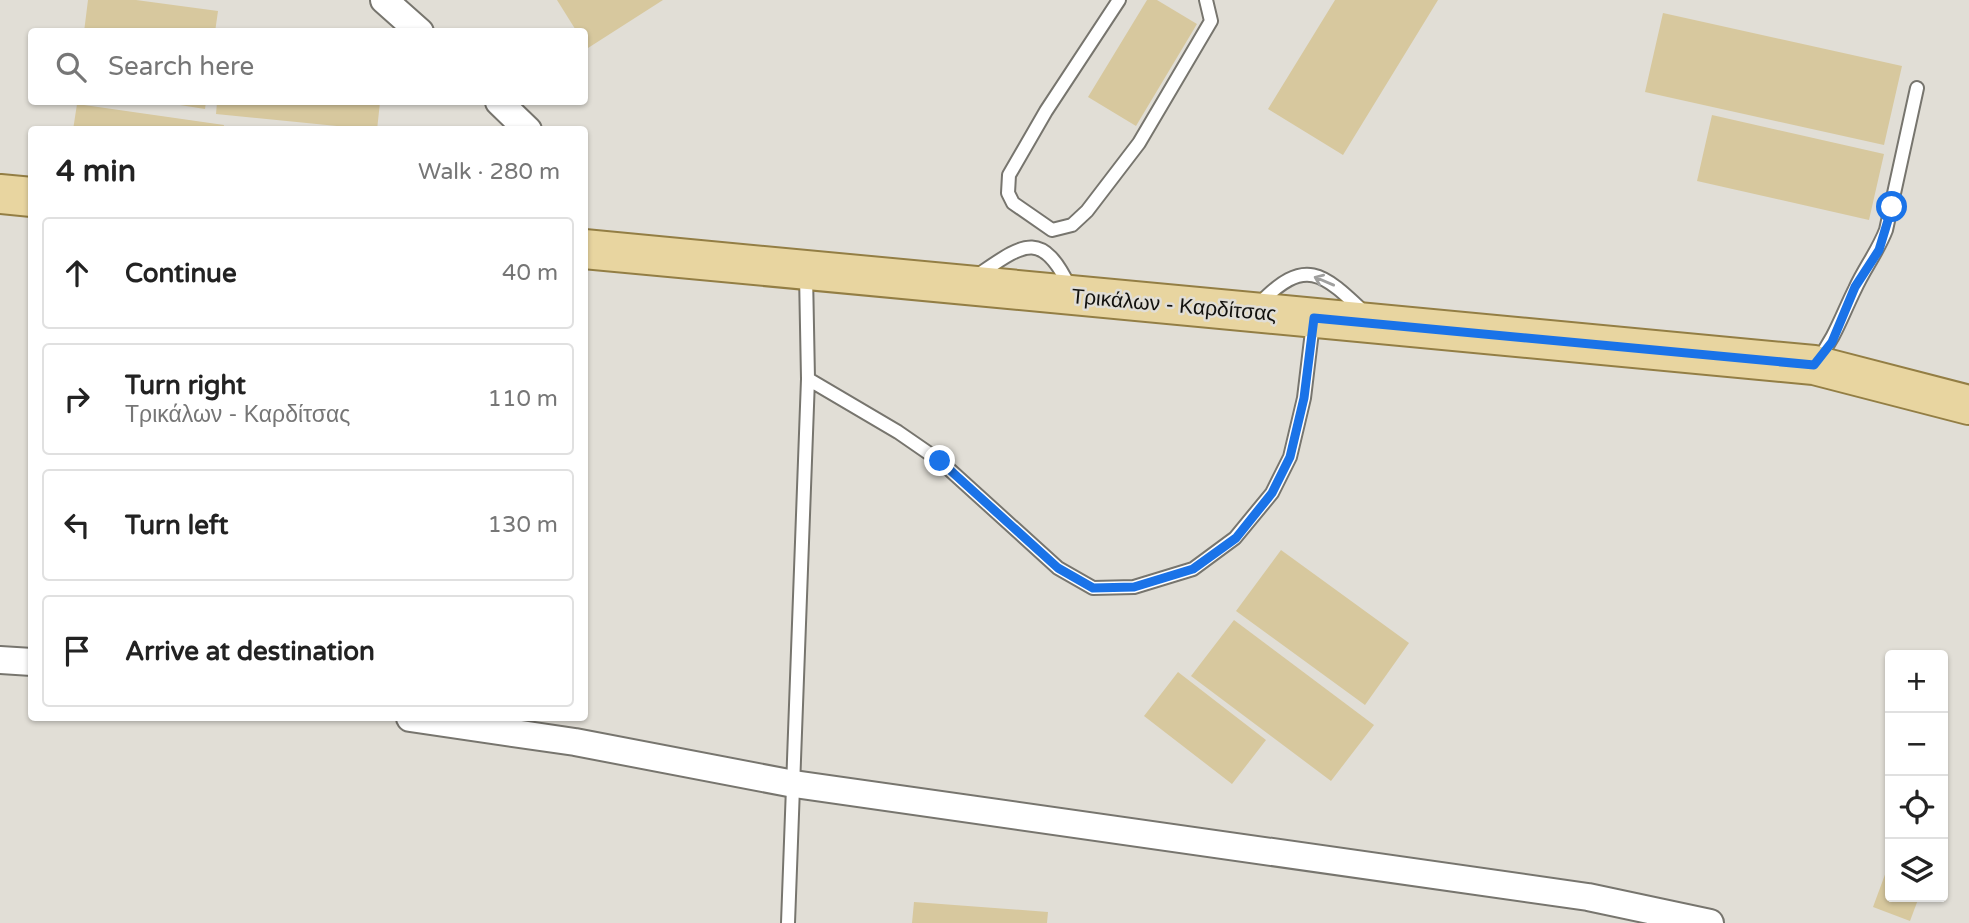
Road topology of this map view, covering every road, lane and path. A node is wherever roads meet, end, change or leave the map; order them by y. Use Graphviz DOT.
graph roads {
  1 [pos="384,0"];
  2 [pos="1119,0"];
  3 [pos="1206,0"];
  4 [pos="416,28"];
  5 [pos="1917,88"];
  6 [pos="502,105"];
  7 [pos="524,126"];
  8 [pos="0,194"];
  9 [pos="28,197"];
  10 [pos="1052,230"];
  11 [pos="588,246"];
  12 [pos="1046,252"];
  13 [pos="806,270"];
  14 [pos="963,285"];
  15 [pos="1073,295"];
  16 [pos="1251,312"];
  17 [pos="1314,318"];
  18 [pos="1376,324"];
  19 [pos="1814,365"];
  20 [pos="808,379"];
  21 [pos="1969,405"];
  22 [pos="0,660"];
  23 [pos="28,662"];
  24 [pos="431,721"];
  25 [pos="794,783"];
  26 [pos="1698,922"];
  27 [pos="788,923"];
  1 -- 4 [label="street"];
  2 -- 10 [label="lane"];
  3 -- 10 [label="lane"];
  5 -- 19 [label="lane"];
  6 -- 7 [label="street"];
  8 -- 9 [label="main road"];
  10 -- 12 [label="lane"];
  11 -- 13 [label="main road, Τρικάλων - Καρδίτσας"];
  12 -- 14 [label="lane"];
  12 -- 15 [label="lane"];
  13 -- 14 [label="main road, Τρικάλων - Καρδίτσας"];
  13 -- 20 [label="lane"];
  14 -- 15 [label="main road, Τρικάλων - Καρδίτσας"];
  15 -- 16 [label="main road, Τρικάλων - Καρδίτσας"];
  16 -- 17 [label="main road, Τρικάλων - Καρδίτσας"];
  18 -- 16 [label="lane, one-way"];
  17 -- 18 [label="main road, Τρικάλων - Καρδίτσας"];
  17 -- 20 [label="lane"];
  18 -- 19 [label="main road, Τρικάλων - Καρδίτσας"];
  19 -- 21 [label="main road, Τρικάλων - Καρδίτσας"];
  20 -- 25 [label="lane"];
  22 -- 23 [label="street"];
  24 -- 25 [label="street"];
  25 -- 26 [label="street"];
  25 -- 27 [label="lane"];
}
